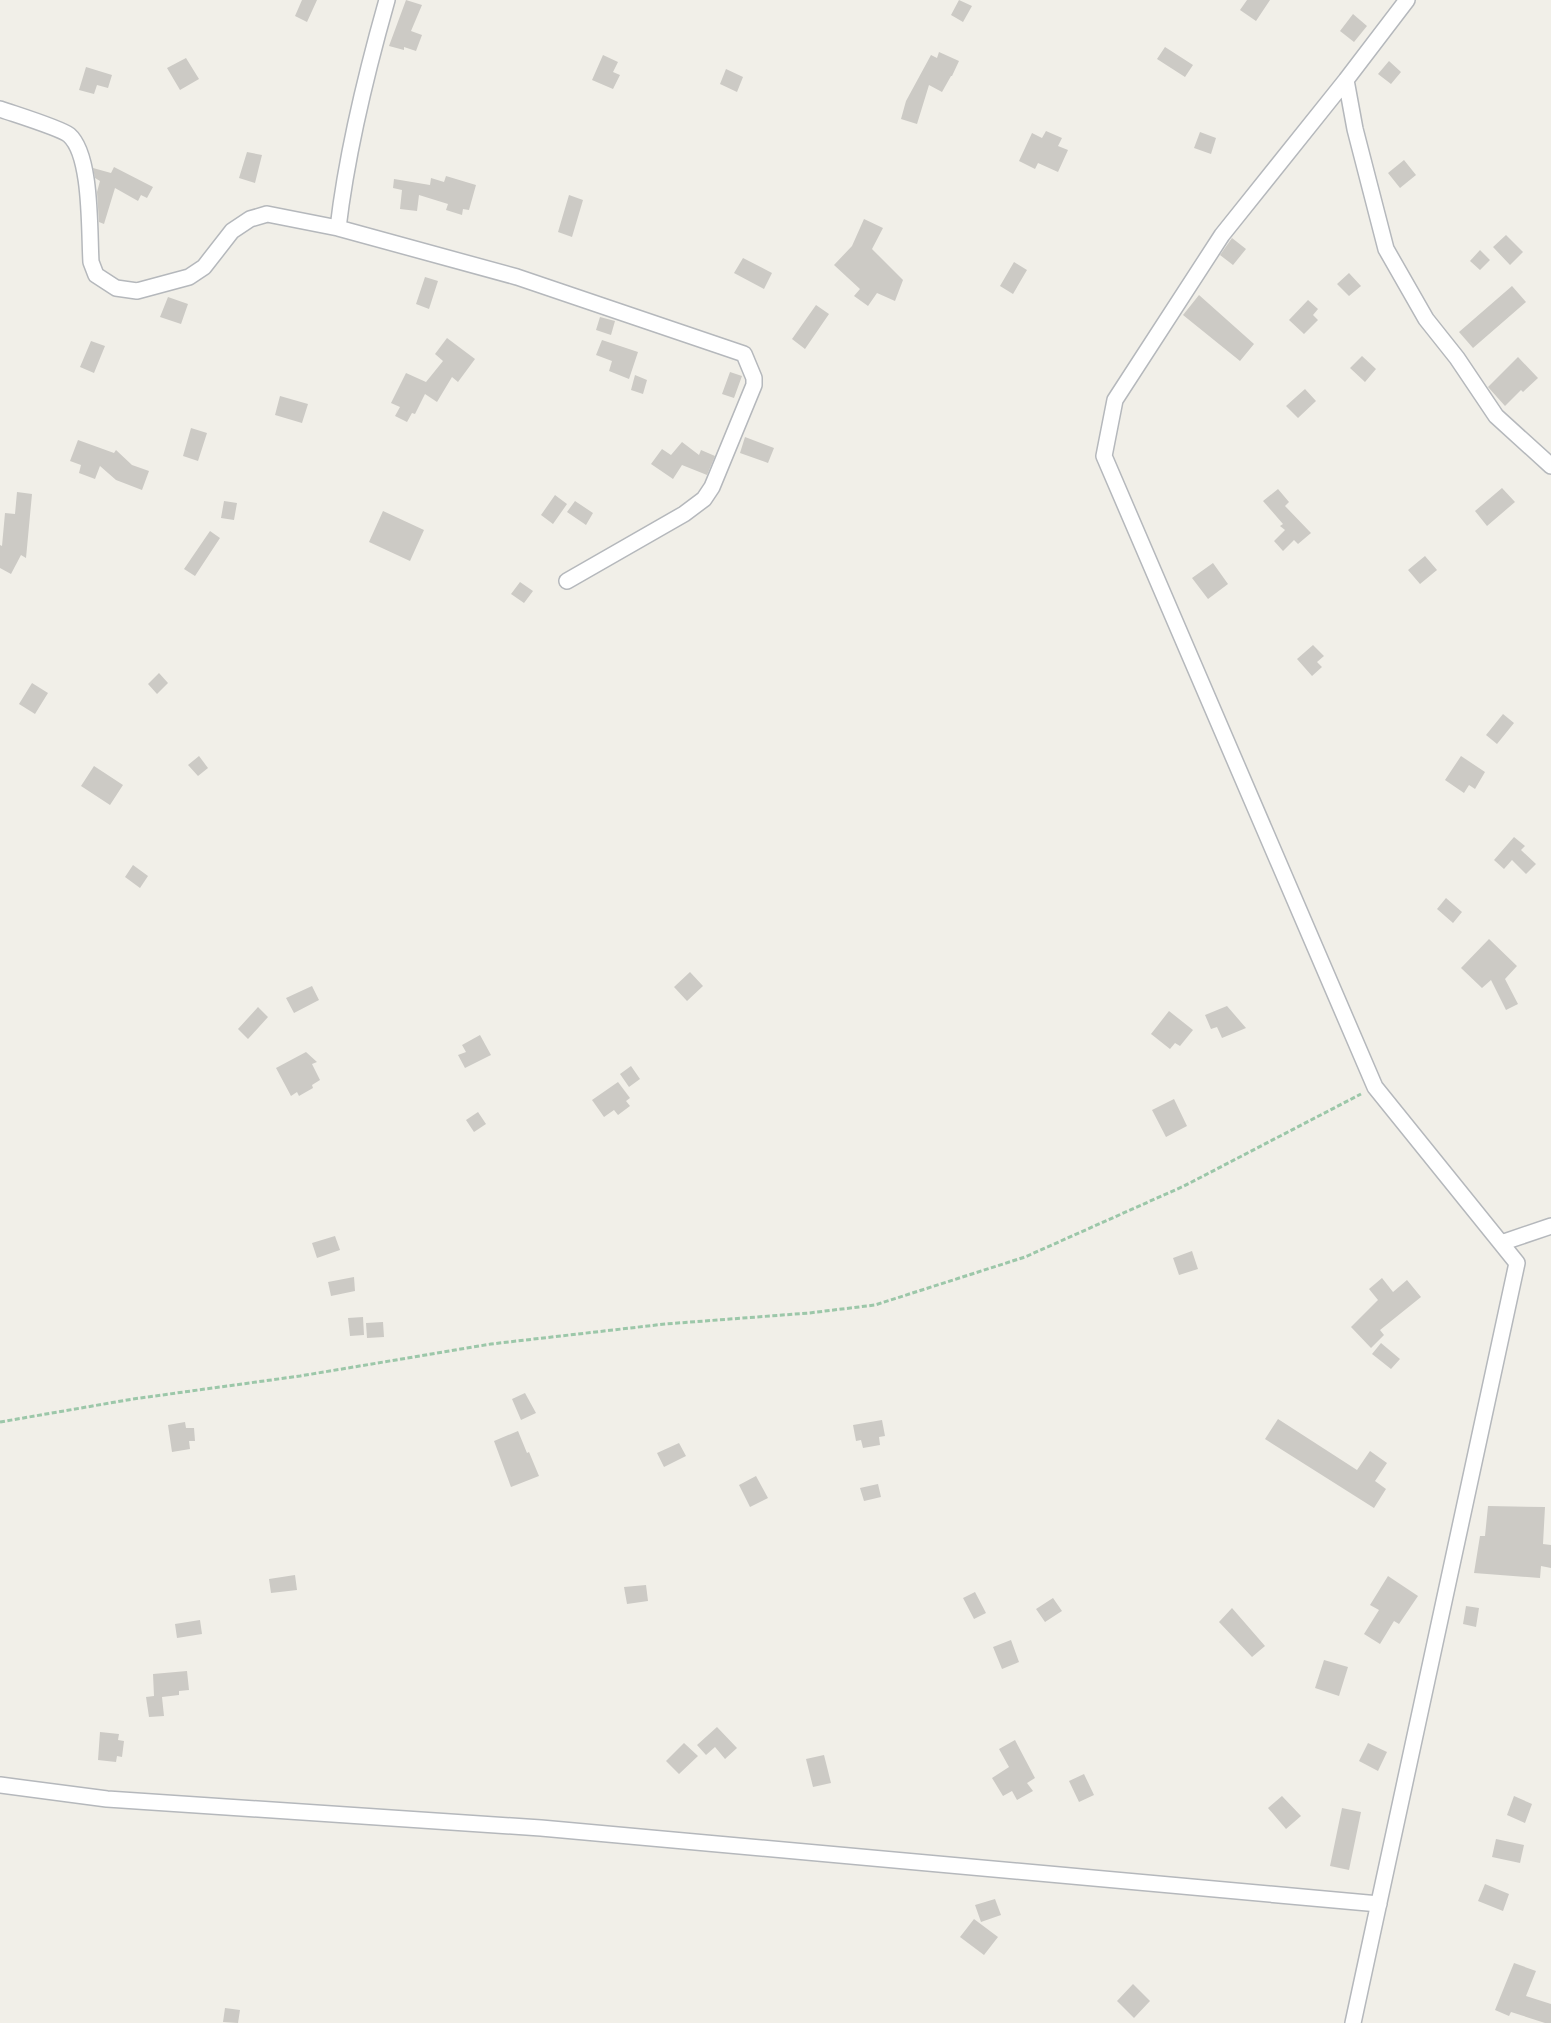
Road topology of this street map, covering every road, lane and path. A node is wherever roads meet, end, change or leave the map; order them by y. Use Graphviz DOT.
graph roads {
  1 [pos="387,0"];
  2 [pos="1407,0"];
  3 [pos="1346,80"];
  4 [pos="0,109"];
  5 [pos="338,228"];
  6 [pos="1551,466"];
  7 [pos="567,581"];
  8 [pos="1375,1087"];
  9 [pos="1551,1226"];
  10 [pos="1501,1243"];
  11 [pos="0,1422"];
  12 [pos="0,1786"];
  13 [pos="1379,1904"];
  14 [pos="1353,2023"];
  1 -- 5 [label="street"];
  2 -- 3 [label="street"];
  3 -- 6 [label="street"];
  3 -- 8 [label="street"];
  4 -- 5 [label="street"];
  5 -- 7 [label="street"];
  8 -- 10 [label="street"];
  8 -- 11 [label="path"];
  9 -- 10 [label="street"];
  10 -- 13 [label="street"];
  12 -- 13 [label="street"];
  13 -- 14 [label="street"];
}
